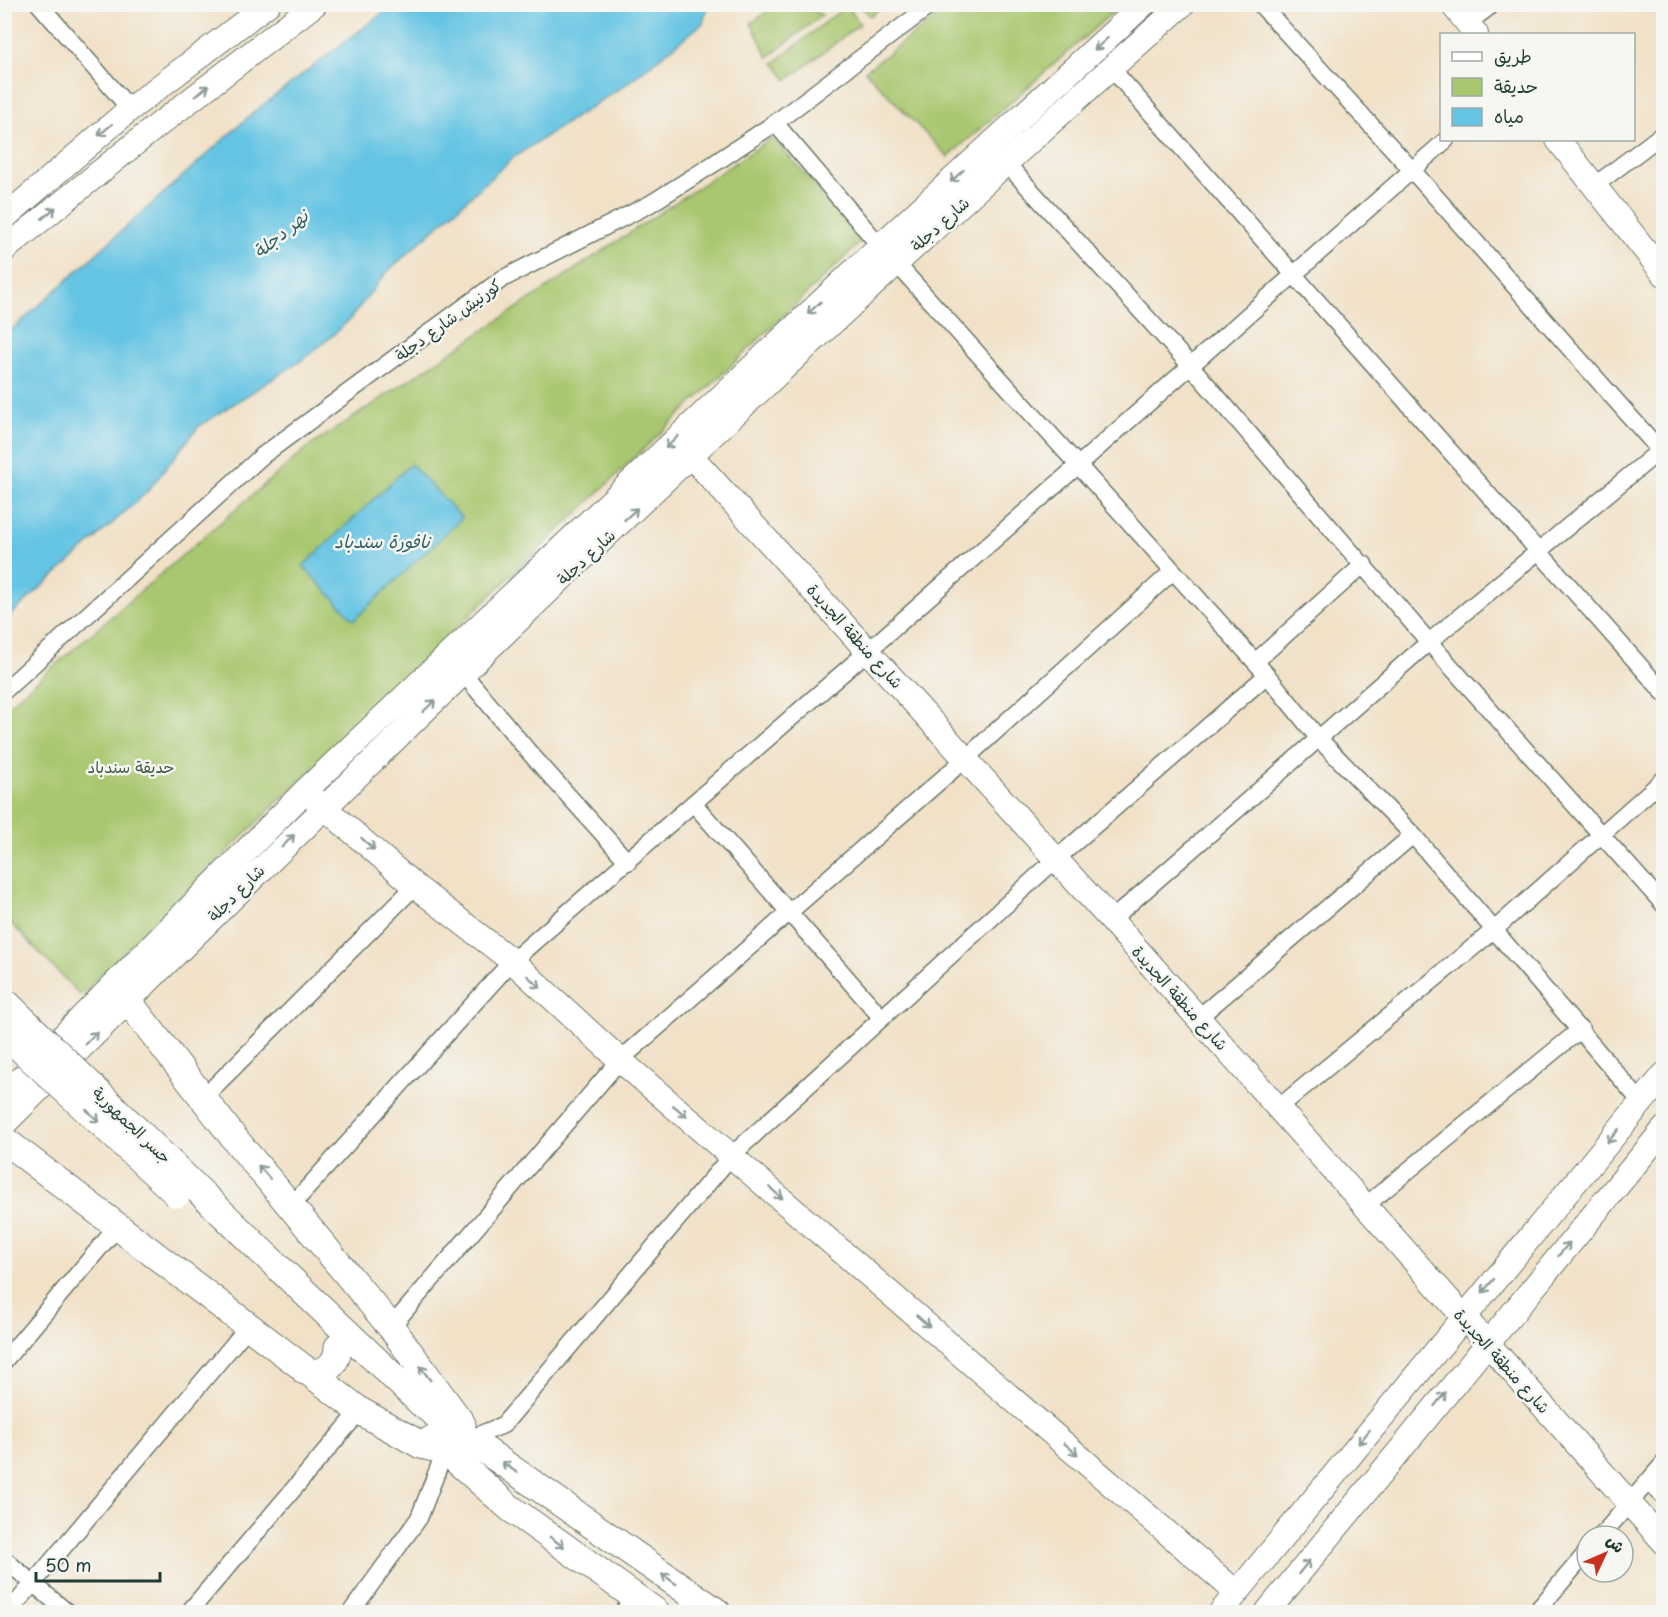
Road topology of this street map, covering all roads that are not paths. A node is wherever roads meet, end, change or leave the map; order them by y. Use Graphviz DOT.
graph roads {
  1 [pos="39,4"];
  2 [pos="268,4"];
  3 [pos="315,4"];
  4 [pos="932,4"];
  5 [pos="1144,4"];
  6 [pos="1183,4"];
  7 [pos="1260,4"];
  8 [pos="1452,4"];
  9 [pos="1493,4"];
  10 [pos="1472,29"];
  11 [pos="1111,68"];
  12 [pos="130,110"];
  13 [pos="775,123"];
  14 [pos="1664,134"];
  15 [pos="1445,141"];
  16 [pos="1559,141"];
  17 [pos="1007,164"];
  18 [pos="1412,170"];
  19 [pos="1594,186"];
  20 [pos="4,218"];
  21 [pos="4,250"];
  22 [pos="888,255"];
  23 [pos="1663,272"];
  24 [pos="1294,274"];
  25 [pos="1190,365"];
  26 [pos="1662,451"];
  27 [pos="692,457"];
  28 [pos="1077,466"];
  29 [pos="1539,550"];
  30 [pos="1364,564"];
  31 [pos="1172,572"];
  32 [pos="1429,642"];
  33 [pos="868,651"];
  34 [pos="1255,662"];
  35 [pos="463,673"];
  36 [pos="1267,675"];
  37 [pos="4,691"];
  38 [pos="1664,693"];
  39 [pos="1319,739"];
  40 [pos="965,759"];
  41 [pos="1664,779"];
  42 [pos="305,791"];
  43 [pos="694,804"];
  44 [pos="325,805"];
  45 [pos="1413,835"];
  46 [pos="1601,835"];
  47 [pos="1056,859"];
  48 [pos="628,862"];
  49 [pos="415,886"];
  50 [pos="1664,905"];
  51 [pos="789,910"];
  52 [pos="1111,920"];
  53 [pos="1494,930"];
  54 [pos="512,961"];
  55 [pos="4,1001"];
  56 [pos="128,1001"];
  57 [pos="881,1017"];
  58 [pos="1198,1018"];
  59 [pos="1581,1029"];
  60 [pos="4,1033"];
  61 [pos="620,1060"];
  62 [pos="1664,1075"];
  63 [pos="4,1096"];
  64 [pos="203,1098"];
  65 [pos="1641,1102"];
  66 [pos="1278,1108"];
  67 [pos="4,1124"];
  68 [pos="1664,1129"];
  69 [pos="4,1140"];
  70 [pos="732,1155"];
  71 [pos="292,1205"];
  72 [pos="1365,1206"];
  73 [pos="118,1226"];
  74 [pos="254,1255"];
  75 [pos="1461,1317"];
  76 [pos="248,1327"];
  77 [pos="392,1327"];
  78 [pos="1486,1342"];
  79 [pos="338,1347"];
  80 [pos="4,1361"];
  81 [pos="305,1371"];
  82 [pos="360,1411"];
  83 [pos="469,1439"];
  84 [pos="445,1451"];
  85 [pos="1664,1463"];
  86 [pos="1647,1482"];
  87 [pos="1664,1496"];
  88 [pos="1629,1502"];
  89 [pos="1611,1524"];
  90 [pos="1664,1542"];
  91 [pos="4,1559"];
  92 [pos="1575,1566"];
  93 [pos="33,1584"];
  94 [pos="1237,1593"];
  95 [pos="628,1605"];
  96 [pos="355,1611"];
  97 [pos="9,1612"];
  98 [pos="67,1612"];
  99 [pos="189,1612"];
  100 [pos="656,1612"];
  101 [pos="717,1612"];
  102 [pos="1221,1612"];
  103 [pos="1268,1612"];
  104 [pos="1536,1612"];
  1 -- 12 [label="street"];
  2 -- 12 [label="street"];
  21 -- 3 [label="street, one-way"];
  4 -- 13 [label="street, كورنيش شارع دجلة"];
  5 -- 22 [label="street, شارع دجلة, one-way"];
  6 -- 11 [label="street, شارع دجلة"];
  7 -- 18 [label="street"];
  8 -- 10 [label="street"];
  9 -- 10 [label="street"];
  11 -- 17 [label="street, شارع دجلة"];
  11 -- 24 [label="street"];
  12 -- 20 [label="street, one-way"];
  13 -- 22 [label="street"];
  13 -- 37 [label="street, كورنيش شارع دجلة"];
  14 -- 19 [label="street"];
  15 -- 18 [label="street"];
  16 -- 19 [label="street"];
  17 -- 22 [label="street, شارع دجلة"];
  17 -- 25 [label="street"];
  18 -- 24 [label="street"];
  18 -- 26 [label="street"];
  19 -- 23 [label="street"];
  22 -- 27 [label="street, شارع دجلة"];
  22 -- 28 [label="street"];
  22 -- 42 [label="street, شارع دجلة, one-way"];
  24 -- 25 [label="street"];
  24 -- 29 [label="street"];
  25 -- 28 [label="street"];
  25 -- 30 [label="street"];
  26 -- 29 [label="street"];
  27 -- 33 [label="street, شارع منطقة الجديدة"];
  35 -- 27 [label="street, شارع دجلة, one-way"];
  28 -- 31 [label="street"];
  28 -- 33 [label="street"];
  29 -- 32 [label="street"];
  29 -- 38 [label="street"];
  30 -- 32 [label="street"];
  30 -- 34 [label="street"];
  31 -- 34 [label="street"];
  31 -- 40 [label="street"];
  32 -- 39 [label="street"];
  32 -- 46 [label="street"];
  33 -- 40 [label="street, شارع منطقة الجديدة"];
  33 -- 43 [label="street"];
  34 -- 36 [label="street"];
  44 -- 35 [label="street, شارع دجلة, one-way"];
  35 -- 48 [label="street"];
  36 -- 39 [label="street"];
  36 -- 47 [label="street"];
  39 -- 45 [label="street"];
  39 -- 52 [label="street"];
  40 -- 47 [label="street, شارع منطقة الجديدة"];
  40 -- 51 [label="street"];
  41 -- 46 [label="street"];
  42 -- 44 [label="street"];
  42 -- 63 [label="street, شارع دجلة"];
  43 -- 48 [label="street"];
  43 -- 51 [label="street"];
  44 -- 49 [label="street, one-way"];
  56 -- 44 [label="street, شارع دجلة, one-way"];
  45 -- 53 [label="street"];
  45 -- 58 [label="street"];
  46 -- 50 [label="street"];
  46 -- 53 [label="street"];
  47 -- 52 [label="street, شارع منطقة الجديدة"];
  47 -- 57 [label="street"];
  48 -- 54 [label="street"];
  49 -- 54 [label="street"];
  49 -- 64 [label="street"];
  51 -- 57 [label="street"];
  51 -- 61 [label="street"];
  52 -- 58 [label="street, شارع منطقة الجديدة"];
  53 -- 59 [label="street"];
  53 -- 66 [label="street"];
  54 -- 61 [label="street, one-way"];
  54 -- 71 [label="street"];
  55 -- 74 [label="main road, جسر الجمهورية, bridge"];
  56 -- 64 [label="main road"];
  67 -- 56 [label="street, شارع دجلة, one-way"];
  57 -- 70 [label="street"];
  58 -- 66 [label="street, شارع منطقة الجديدة"];
  59 -- 65 [label="street"];
  59 -- 72 [label="street"];
  60 -- 74 [label="main road, جسر الجمهورية, one-way, bridge"];
  61 -- 70 [label="street, one-way"];
  61 -- 77 [label="street"];
  62 -- 65 [label="street"];
  71 -- 64 [label="main road, one-way"];
  65 -- 75 [label="street, one-way"];
  66 -- 72 [label="street, شارع منطقة الجديدة"];
  78 -- 68 [label="street, one-way"];
  69 -- 73 [label="main road"];
  70 -- 83 [label="street"];
  70 -- 94 [label="street, one-way"];
  71 -- 77 [label="main road"];
  72 -- 75 [label="street, شارع منطقة الجديدة"];
  73 -- 76 [label="main road"];
  73 -- 80 [label="street"];
  74 -- 79 [label="main road"];
  74 -- 83 [label="main road"];
  75 -- 78 [label="street, شارع منطقة الجديدة"];
  75 -- 94 [label="street, one-way"];
  76 -- 81 [label="main road"];
  76 -- 93 [label="street"];
  83 -- 77 [label="main road, one-way"];
  78 -- 88 [label="street, شارع منطقة الجديدة"];
  103 -- 78 [label="street, one-way"];
  79 -- 81 [label="main road"];
  79 -- 84 [label="main road"];
  81 -- 82 [label="main road"];
  82 -- 84 [label="main road"];
  82 -- 99 [label="street"];
  101 -- 83 [label="main road, one-way"];
  84 -- 95 [label="main road, one-way"];
  84 -- 96 [label="street"];
  85 -- 86 [label="street"];
  86 -- 87 [label="street"];
  86 -- 88 [label="street"];
  88 -- 89 [label="street"];
  88 -- 90 [label="street, شارع منطقة الجديدة"];
  91 -- 93 [label="street"];
  92 -- 104 [label="street"];
  93 -- 97 [label="street"];
  93 -- 98 [label="street"];
  94 -- 102 [label="street"];
  95 -- 100 [label="main road"];
}
